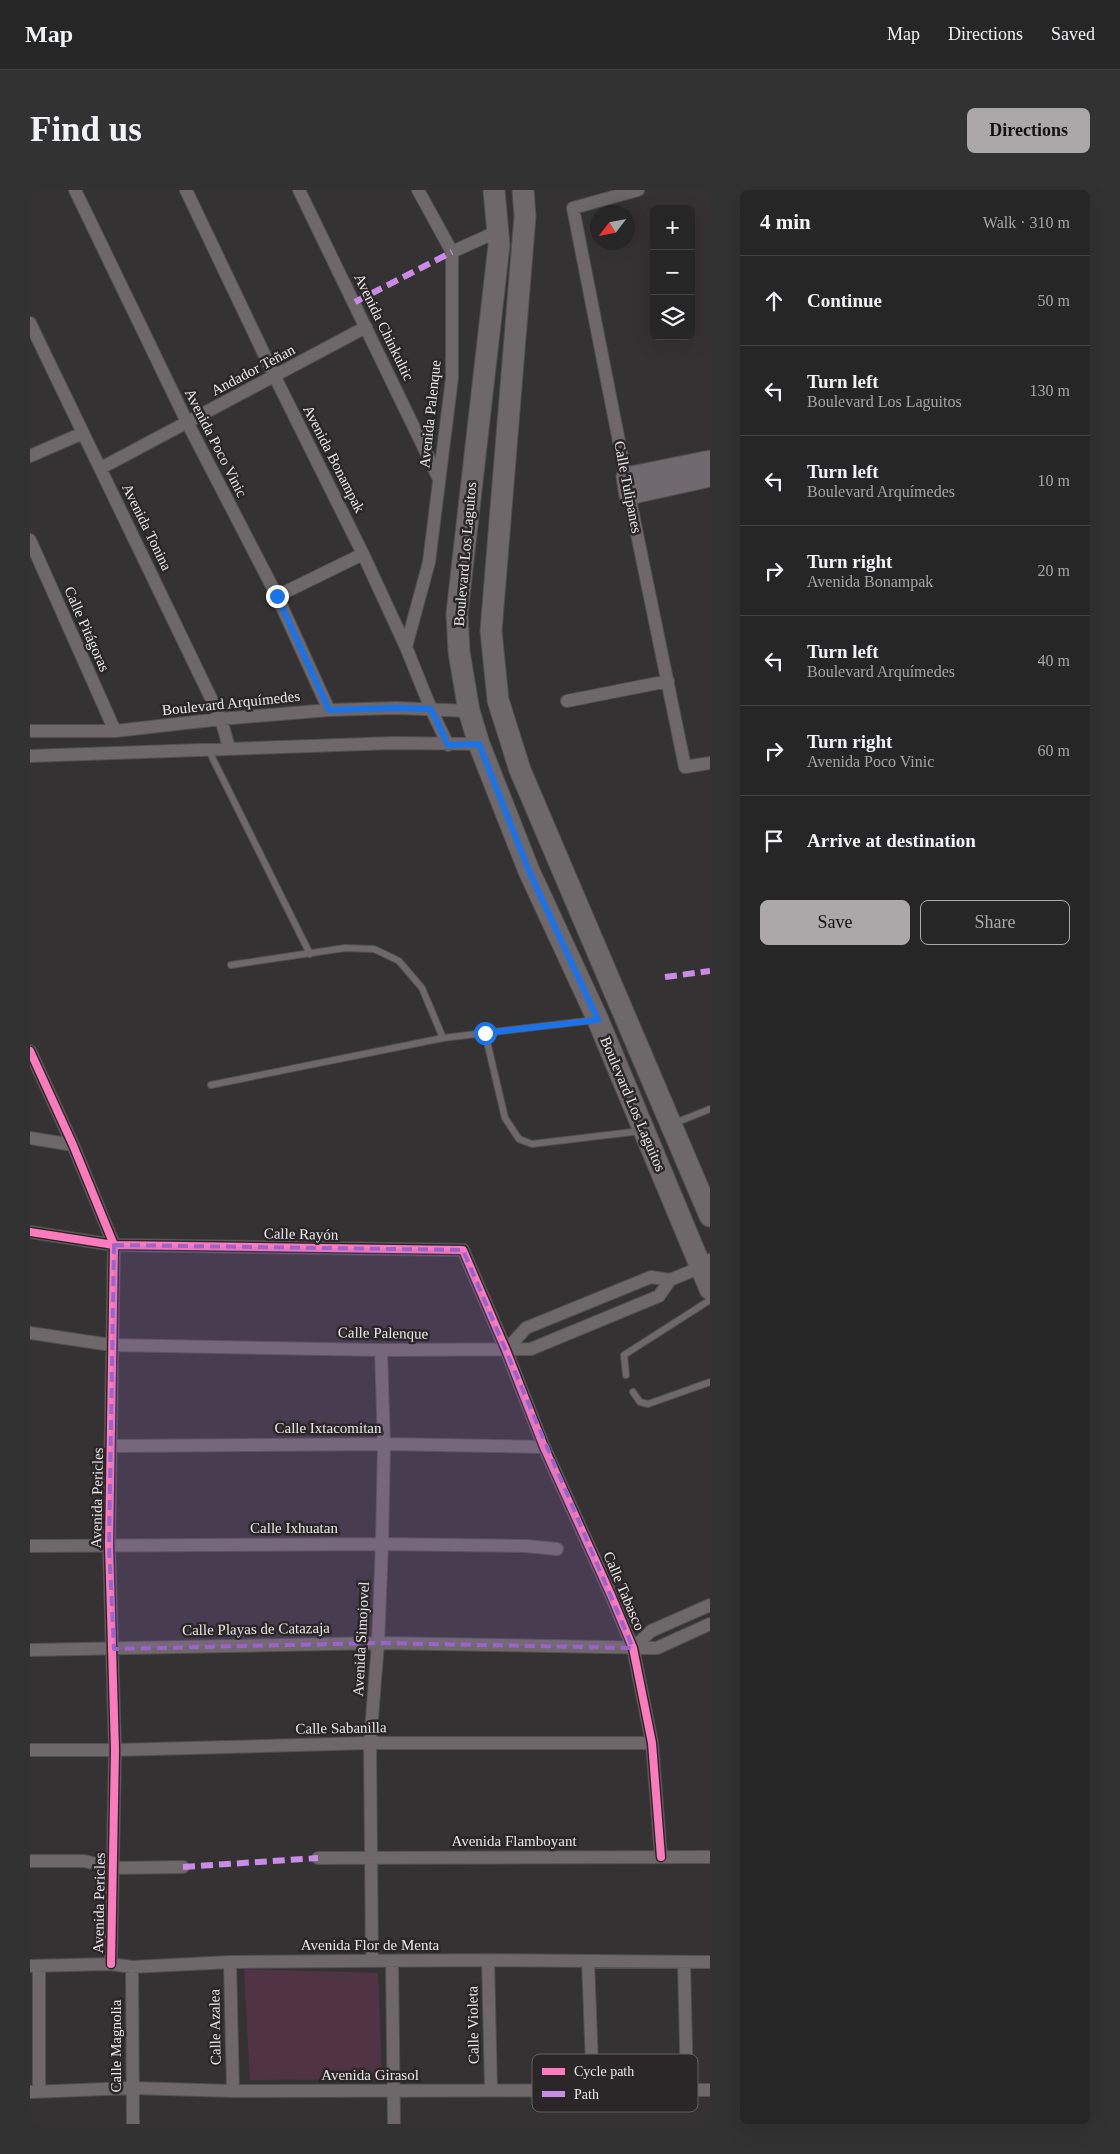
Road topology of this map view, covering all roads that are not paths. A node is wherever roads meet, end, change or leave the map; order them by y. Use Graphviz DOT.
graph roads {
  1 [pos="76,190"];
  2 [pos="186,190"];
  3 [pos="299,190"];
  4 [pos="418,190"];
  5 [pos="494,190"];
  6 [pos="523,190"];
  7 [pos="638,190"];
  8 [pos="498,231"];
  9 [pos="452,252"];
  10 [pos="30,323"];
  11 [pos="366,327"];
  12 [pos="275,377"];
  13 [pos="187,422"];
  14 [pos="84,433"];
  15 [pos="474,449"];
  16 [pos="30,456"];
  17 [pos="710,460"];
  18 [pos="505,465"];
  19 [pos="100,468"];
  20 [pos="710,477"];
  21 [pos="439,479"];
  22 [pos="628,486"];
  23 [pos="30,540"];
  24 [pos="363,554"];
  25 [pos="277,596"];
  26 [pos="406,647"];
  27 [pos="668,681"];
  28 [pos="568,701"];
  29 [pos="431,709"];
  30 [pos="329,710"];
  31 [pos="469,711"];
  32 [pos="220,719"];
  33 [pos="30,731"];
  34 [pos="115,731"];
  35 [pos="479,744"];
  36 [pos="448,745"];
  37 [pos="230,748"];
  38 [pos="208,749"];
  39 [pos="30,756"];
  40 [pos="710,763"];
  41 [pos="310,954"];
  42 [pos="231,965"];
  43 [pos="598,1020"];
  44 [pos="485,1033"];
  45 [pos="443,1038"];
  46 [pos="30,1051"];
  47 [pos="211,1085"];
  48 [pos="710,1109"];
  49 [pos="671,1124"];
  50 [pos="645,1131"];
  51 [pos="30,1138"];
  52 [pos="73,1145"];
  53 [pos="710,1216"];
  54 [pos="30,1232"];
  55 [pos="114,1245"];
  56 [pos="705,1263"];
  57 [pos="670,1280"];
  58 [pos="710,1289"];
  59 [pos="710,1300"];
  60 [pos="30,1333"];
  61 [pos="111,1345"];
  62 [pos="381,1350"];
  63 [pos="506,1350"];
  64 [pos="626,1375"];
  65 [pos="710,1382"];
  66 [pos="632,1392"];
  67 [pos="384,1444"];
  68 [pos="111,1446"];
  69 [pos="544,1447"];
  70 [pos="382,1544"];
  71 [pos="109,1545"];
  72 [pos="30,1546"];
  73 [pos="557,1549"];
  74 [pos="710,1605"];
  75 [pos="710,1624"];
  76 [pos="378,1643"];
  77 [pos="114,1648"];
  78 [pos="633,1648"];
  79 [pos="30,1650"];
  80 [pos="370,1743"];
  81 [pos="652,1743"];
  82 [pos="30,1750"];
  83 [pos="115,1750"];
  84 [pos="661,1857"];
  85 [pos="710,1857"];
  86 [pos="318,1858"];
  87 [pos="372,1858"];
  88 [pos="30,1861"];
  89 [pos="183,1867"];
  90 [pos="113,1868"];
  91 [pos="488,1960"];
  92 [pos="372,1961"];
  93 [pos="392,1961"];
  94 [pos="588,1961"];
  95 [pos="230,1962"];
  96 [pos="684,1962"];
  97 [pos="710,1962"];
  98 [pos="111,1964"];
  99 [pos="34,1966"];
  100 [pos="132,1968"];
  101 [pos="592,2054"];
  102 [pos="686,2054"];
  103 [pos="132,2088"];
  104 [pos="491,2090"];
  105 [pos="532,2090"];
  106 [pos="233,2091"];
  107 [pos="35,2092"];
  108 [pos="394,2092"];
  109 [pos="133,2124"];
  110 [pos="394,2124"];
  1 -- 13 [label="street, Avenida Poco Vinic"];
  2 -- 12 [label="street, Avenida Bonampak"];
  3 -- 11 [label="street, Avenida Chinkultic"];
  4 -- 9 [label="street, Avenida Palenque"];
  5 -- 8 [label="main road, Boulevard Los Laguitos"];
  6 -- 18 [label="main road, Boulevard Los Laguitos"];
  7 -- 22 [label="street, Calle Tulipanes"];
  8 -- 9 [label="street"];
  8 -- 15 [label="main road, Boulevard Los Laguitos"];
  9 -- 21 [label="street, Avenida Palenque"];
  10 -- 14 [label="street, Avenida Tonina"];
  11 -- 12 [label="street, Andador Teñan"];
  11 -- 21 [label="street, Avenida Chinkultic"];
  12 -- 13 [label="street, Andador Teñan"];
  12 -- 24 [label="street, Avenida Bonampak"];
  13 -- 19 [label="street, Andador Teñan"];
  13 -- 25 [label="street, Avenida Poco Vinic"];
  14 -- 16 [label="street"];
  14 -- 19 [label="street, Avenida Tonina"];
  15 -- 18 [label="main road"];
  15 -- 31 [label="main road, Boulevard Los Laguitos"];
  17 -- 22 [label="street"];
  18 -- 49 [label="main road, Boulevard Los Laguitos"];
  19 -- 32 [label="street, Avenida Tonina"];
  20 -- 22 [label="street"];
  21 -- 26 [label="street, Avenida Palenque"];
  22 -- 27 [label="street, Calle Tulipanes"];
  23 -- 34 [label="street, Calle Pitágoras"];
  24 -- 25 [label="street"];
  24 -- 26 [label="street, Avenida Bonampak"];
  25 -- 30 [label="street, Avenida Poco Vinic"];
  26 -- 29 [label="street, Avenida Bonampak"];
  27 -- 28 [label="street"];
  27 -- 40 [label="street, Calle Tulipanes"];
  29 -- 30 [label="street, Boulevard Arquímedes"];
  29 -- 31 [label="street, Boulevard Arquímedes"];
  29 -- 36 [label="street, Avenida Bonampak"];
  30 -- 32 [label="street, Boulevard Arquímedes"];
  31 -- 35 [label="main road, Boulevard Los Laguitos"];
  32 -- 34 [label="street, Boulevard Arquímedes"];
  32 -- 37 [label="street, Avenida Tonina"];
  33 -- 34 [label="street, Boulevard Arquímedes"];
  35 -- 36 [label="street"];
  35 -- 43 [label="main road, Boulevard Los Laguitos"];
  36 -- 37 [label="street"];
  37 -- 38 [label="street"];
  38 -- 39 [label="street"];
  38 -- 41 [label="lane"];
  41 -- 42 [label="lane"];
  41 -- 45 [label="lane"];
  43 -- 44 [label="lane"];
  43 -- 50 [label="main road, Boulevard Los Laguitos"];
  44 -- 45 [label="lane"];
  44 -- 50 [label="lane"];
  45 -- 47 [label="lane"];
  46 -- 52 [label="street, Avenida Pericles"];
  48 -- 49 [label="lane"];
  49 -- 53 [label="main road, Boulevard Los Laguitos"];
  50 -- 56 [label="main road, Boulevard Los Laguitos"];
  51 -- 52 [label="street"];
  52 -- 55 [label="street, Avenida Pericles"];
  54 -- 55 [label="street, Calle Rayón"];
  55 -- 61 [label="street, Avenida Pericles"];
  55 -- 63 [label="street, Calle Rayón"];
  56 -- 57 [label="street"];
  56 -- 58 [label="main road, Boulevard Los Laguitos"];
  57 -- 63 [label="street, Calle Palenque"];
  57 -- 63 [label="street"];
  59 -- 64 [label="lane"];
  60 -- 61 [label="street, Calle Palenque"];
  61 -- 62 [label="street, Calle Palenque"];
  61 -- 68 [label="street, Avenida Pericles"];
  62 -- 63 [label="street, Calle Palenque"];
  62 -- 67 [label="street, Avenida Simojovel"];
  63 -- 69 [label="street, Calle Tabasco"];
  65 -- 66 [label="lane"];
  67 -- 68 [label="street, Calle Ixtacomitan"];
  67 -- 69 [label="street, Calle Ixtacomitan"];
  67 -- 70 [label="street, Avenida Simojovel"];
  68 -- 71 [label="street, Avenida Pericles"];
  69 -- 78 [label="street, Calle Tabasco"];
  70 -- 71 [label="street, Calle Ixhuatan"];
  70 -- 73 [label="street, Calle Ixhuatan"];
  70 -- 76 [label="street, Avenida Simojovel"];
  71 -- 72 [label="street, Calle Ixhuatan"];
  71 -- 77 [label="street, Avenida Pericles"];
  74 -- 78 [label="street"];
  75 -- 78 [label="street, Calle Playas de Catazaja"];
  76 -- 77 [label="street, Calle Playas de Catazaja"];
  76 -- 78 [label="street, Calle Playas de Catazaja"];
  76 -- 80 [label="street, Avenida Simojovel"];
  77 -- 79 [label="street, Calle Playas de Catazaja"];
  77 -- 83 [label="street, Avenida Pericles"];
  78 -- 81 [label="street, Calle Tabasco"];
  80 -- 81 [label="street, Calle Sabanilla"];
  80 -- 83 [label="street, Calle Sabanilla"];
  80 -- 87 [label="street, Avenida Simojovel"];
  81 -- 84 [label="street, Calle Tabasco"];
  82 -- 83 [label="street, Calle Sabanilla"];
  83 -- 90 [label="street, Avenida Pericles"];
  84 -- 85 [label="street, Avenida Flamboyant"];
  84 -- 87 [label="street, Avenida Flamboyant"];
  86 -- 87 [label="street, Avenida Flamboyant"];
  87 -- 92 [label="street, Avenida Simojovel"];
  88 -- 90 [label="street"];
  89 -- 90 [label="street"];
  90 -- 98 [label="street, Avenida Pericles"];
  91 -- 93 [label="street, Avenida Flor de Menta"];
  91 -- 94 [label="street, Avenida Flor de Menta"];
  91 -- 104 [label="street, Calle Violeta"];
  92 -- 93 [label="street, Avenida Flor de Menta"];
  92 -- 95 [label="street, Avenida Flor de Menta"];
  93 -- 108 [label="street"];
  94 -- 96 [label="street, Avenida Flor de Menta"];
  94 -- 101 [label="street"];
  95 -- 100 [label="street, Avenida Flor de Menta"];
  95 -- 106 [label="street, Calle Azalea"];
  96 -- 97 [label="street, Avenida Flor de Menta"];
  96 -- 102 [label="street"];
  98 -- 99 [label="street, Avenida Flor de Menta"];
  98 -- 100 [label="street, Avenida Flor de Menta"];
  99 -- 107 [label="street"];
  100 -- 103 [label="street, Calle Magnolia"];
  103 -- 106 [label="street, Avenida Girasol"];
  103 -- 107 [label="street, Avenida Girasol"];
  103 -- 109 [label="street, Calle Magnolia"];
  104 -- 105 [label="street, Avenida Girasol"];
  104 -- 108 [label="street, Avenida Girasol"];
  106 -- 108 [label="street, Avenida Girasol"];
  108 -- 110 [label="street"];
}
